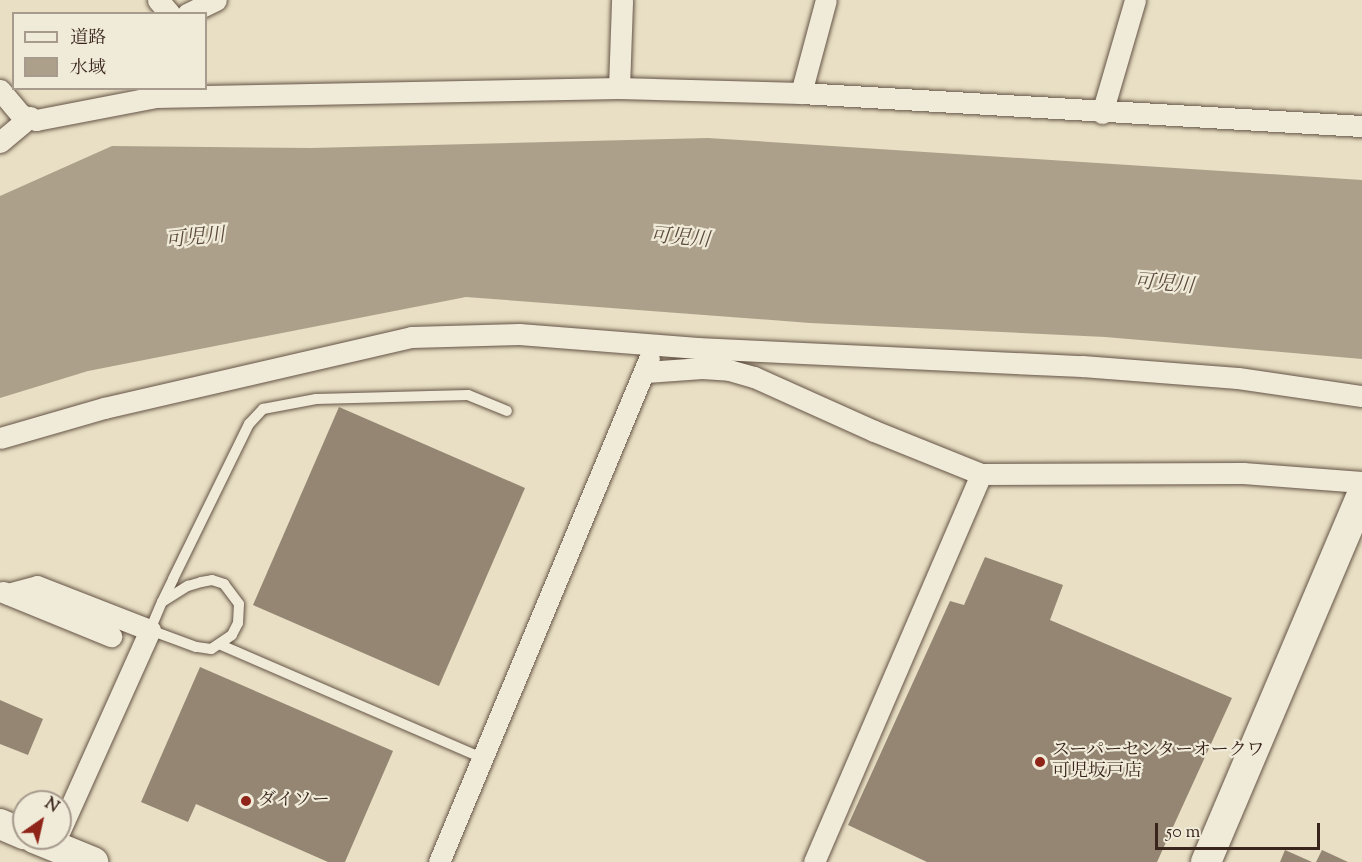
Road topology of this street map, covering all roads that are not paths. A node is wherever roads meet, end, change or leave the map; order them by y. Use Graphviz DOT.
graph roads {
  1 [pos="158,0"];
  2 [pos="216,0"];
  3 [pos="622,0"];
  4 [pos="826,0"];
  5 [pos="1135,0"];
  6 [pos="168,12"];
  7 [pos="191,12"];
  8 [pos="619,88"];
  9 [pos="0,90"];
  10 [pos="156,93"];
  11 [pos="801,93"];
  12 [pos="1102,113"];
  13 [pos="30,117"];
  14 [pos="1362,126"];
  15 [pos="0,142"];
  16 [pos="652,344"];
  17 [pos="646,372"];
  18 [pos="1362,396"];
  19 [pos="507,411"];
  20 [pos="0,438"];
  21 [pos="981,474"];
  22 [pos="1362,482"];
  23 [pos="1362,495"];
  24 [pos="4,592"];
  25 [pos="162,602"];
  26 [pos="150,630"];
  27 [pos="111,636"];
  28 [pos="221,645"];
  29 [pos="482,758"];
  30 [pos="72,796"];
  31 [pos="66,850"];
  32 [pos="93,862"];
  33 [pos="439,862"];
  34 [pos="814,862"];
  35 [pos="1206,862"];
  1 -- 6 [label="street"];
  2 -- 7 [label="street"];
  3 -- 8 [label="street"];
  4 -- 11 [label="street"];
  5 -- 12 [label="street"];
  8 -- 10 [label="street"];
  8 -- 11 [label="street"];
  9 -- 13 [label="street"];
  10 -- 13 [label="street"];
  11 -- 12 [label="street"];
  12 -- 14 [label="street"];
  13 -- 15 [label="street"];
  16 -- 17 [label="street"];
  16 -- 18 [label="street"];
  16 -- 20 [label="street"];
  17 -- 21 [label="street"];
  17 -- 29 [label="street"];
  19 -- 25 [label="lane"];
  21 -- 22 [label="street"];
  21 -- 34 [label="street"];
  23 -- 35 [label="street"];
  24 -- 26 [label="street"];
  24 -- 27 [label="street"];
  25 -- 26 [label="lane"];
  25 -- 28 [label="lane"];
  26 -- 28 [label="lane"];
  26 -- 30 [label="street"];
  28 -- 29 [label="lane"];
  29 -- 33 [label="street"];
  31 -- 32 [label="street"];
}
